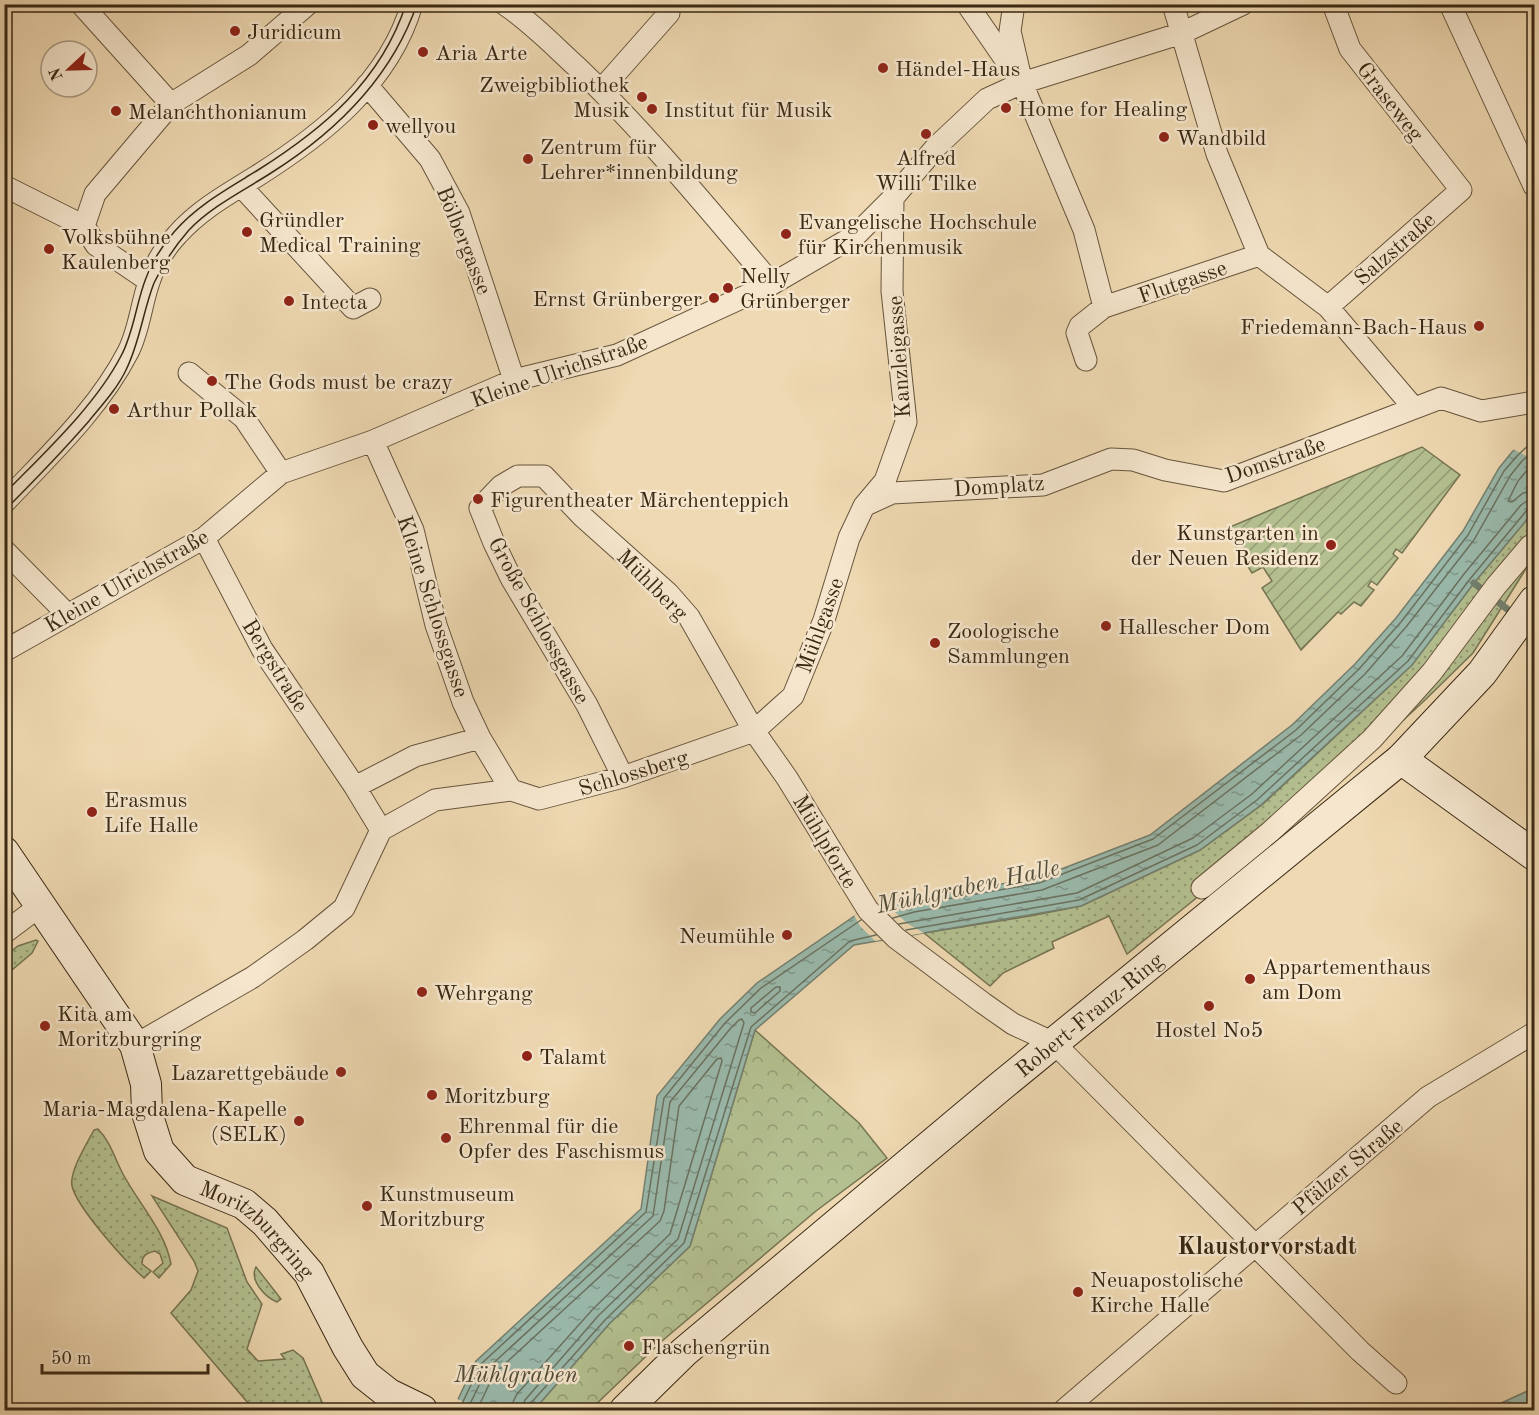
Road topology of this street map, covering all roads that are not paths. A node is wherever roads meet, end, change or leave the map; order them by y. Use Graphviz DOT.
graph roads {
  1 [pos="81,4"];
  2 [pos="308,4"];
  3 [pos="412,4"];
  4 [pos="504,4"];
  5 [pos="668,4"];
  6 [pos="967,4"];
  7 [pos="1014,4"];
  8 [pos="1173,4"];
  9 [pos="1243,4"];
  10 [pos="1333,4"];
  11 [pos="1450,4"];
  12 [pos="1182,33"];
  13 [pos="1022,82"];
  14 [pos="367,85"];
  15 [pos="601,90"];
  16 [pos="171,104"];
  17 [pos="4,186"];
  18 [pos="241,186"];
  19 [pos="1534,186"];
  20 [pos="1461,190"];
  21 [pos="893,198"];
  22 [pos="84,226"];
  23 [pos="1259,255"];
  24 [pos="149,281"];
  25 [pos="772,284"];
  26 [pos="370,299"];
  27 [pos="1104,307"];
  28 [pos="1328,307"];
  29 [pos="1086,360"];
  30 [pos="189,373"];
  31 [pos="514,380"];
  32 [pos="1534,402"];
  33 [pos="1413,407"];
  34 [pos="373,441"];
  35 [pos="1133,460"];
  36 [pos="281,473"];
  37 [pos="518,476"];
  38 [pos="4,503"];
  39 [pos="864,506"];
  40 [pos="204,538"];
  41 [pos="1534,545"];
  42 [pos="4,550"];
  43 [pos="1534,602"];
  44 [pos="68,615"];
  45 [pos="4,651"];
  46 [pos="754,731"];
  47 [pos="480,738"];
  48 [pos="1401,759"];
  49 [pos="623,777"];
  50 [pos="355,787"];
  51 [pos="511,790"];
  52 [pos="381,830"];
  53 [pos="4,852"];
  54 [pos="1534,855"];
  55 [pos="1202,888"];
  56 [pos="40,906"];
  57 [pos="4,933"];
  58 [pos="1534,1033"];
  59 [pos="1054,1043"];
  60 [pos="135,1045"];
  61 [pos="1255,1244"];
  62 [pos="1396,1383"];
  63 [pos="422,1410"];
  64 [pos="626,1410"];
  65 [pos="1064,1410"];
  1 -- 16 [label="street"];
  2 -- 16 [label="street"];
  3 -- 14 [label="street"];
  4 -- 15 [label="street"];
  5 -- 15 [label="street"];
  6 -- 13 [label="street"];
  7 -- 13 [label="street"];
  8 -- 12 [label="street"];
  9 -- 12 [label="street, Kleine Ulrichstraße"];
  10 -- 20 [label="street, Graseweg"];
  11 -- 19 [label="street"];
  12 -- 13 [label="street, Kleine Ulrichstraße"];
  12 -- 23 [label="street"];
  13 -- 21 [label="street, Kleine Ulrichstraße"];
  13 -- 27 [label="street"];
  14 -- 18 [label="street"];
  14 -- 31 [label="street, Bölbergasse"];
  15 -- 25 [label="street"];
  16 -- 22 [label="street"];
  17 -- 22 [label="street"];
  18 -- 24 [label="street"];
  18 -- 26 [label="street"];
  20 -- 28 [label="street, Salzstraße"];
  21 -- 25 [label="street, Kleine Ulrichstraße"];
  21 -- 39 [label="street, Kanzleigasse"];
  22 -- 24 [label="street"];
  23 -- 27 [label="street, Flutgasse"];
  23 -- 28 [label="street"];
  24 -- 38 [label="street"];
  25 -- 31 [label="street, Kleine Ulrichstraße"];
  27 -- 29 [label="street, Flutgasse"];
  28 -- 33 [label="street"];
  30 -- 36 [label="street"];
  31 -- 34 [label="street, Kleine Ulrichstraße"];
  32 -- 33 [label="street, Domstraße"];
  33 -- 35 [label="street, Domstraße"];
  34 -- 36 [label="street, Kleine Ulrichstraße"];
  34 -- 47 [label="street, Kleine Schlossgasse"];
  35 -- 39 [label="street, Domplatz"];
  36 -- 40 [label="street, Kleine Ulrichstraße"];
  37 -- 46 [label="street, Mühlberg"];
  37 -- 49 [label="street, Große Schlossgasse"];
  39 -- 46 [label="street, Mühlgasse"];
  40 -- 44 [label="street, Kleine Ulrichstraße"];
  40 -- 50 [label="street, Bergstraße"];
  41 -- 55 [label="street"];
  42 -- 44 [label="street"];
  43 -- 48 [label="street, Robert-Franz-Ring"];
  44 -- 45 [label="street, Kleine Ulrichstraße"];
  46 -- 49 [label="street, Schlossberg"];
  46 -- 59 [label="street, Mühlpforte"];
  47 -- 50 [label="street"];
  47 -- 51 [label="street, Kleine Schlossgasse"];
  48 -- 54 [label="street"];
  48 -- 59 [label="street, Robert-Franz-Ring"];
  49 -- 51 [label="street, Schlossberg"];
  50 -- 52 [label="street, Bergstraße"];
  51 -- 52 [label="street"];
  52 -- 60 [label="street"];
  53 -- 56 [label="street, Moritzburgring"];
  56 -- 57 [label="street"];
  56 -- 60 [label="street, Moritzburgring"];
  58 -- 61 [label="street, Pfälzer Straße"];
  59 -- 61 [label="street"];
  59 -- 64 [label="street, Robert-Franz-Ring"];
  60 -- 63 [label="street, Moritzburgring"];
  61 -- 62 [label="street"];
  61 -- 65 [label="street, Pfälzer Straße"];
}
